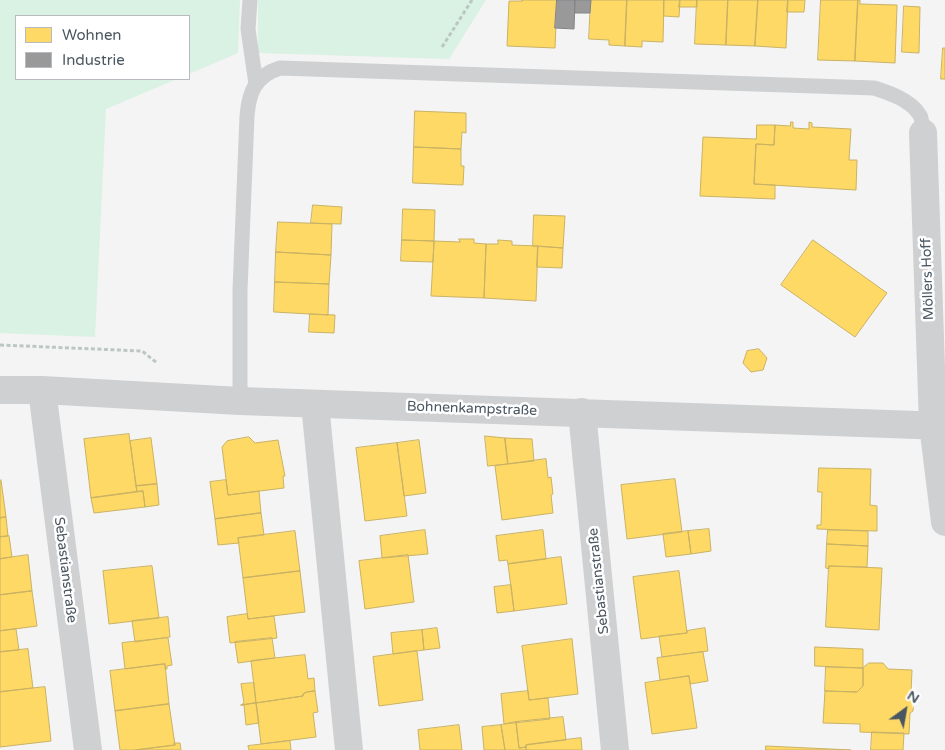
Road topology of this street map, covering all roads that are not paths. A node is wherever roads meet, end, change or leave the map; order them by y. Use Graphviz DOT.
graph roads {
  1 [pos="250,0"];
  2 [pos="256,84"];
  3 [pos="923,133"];
  4 [pos="0,390"];
  5 [pos="42,390"];
  6 [pos="240,401"];
  7 [pos="315,404"];
  8 [pos="582,412"];
  9 [pos="939,426"];
  10 [pos="945,522"];
  11 [pos="88,750"];
  12 [pos="349,750"];
  13 [pos="615,750"];
  1 -- 2 [label="lane"];
  2 -- 3 [label="lane"];
  2 -- 6 [label="lane"];
  3 -- 9 [label="street, Möllers Hoff"];
  4 -- 5 [label="street, Bohnenkampstraße"];
  5 -- 6 [label="street, Bohnenkampstraße"];
  5 -- 11 [label="street, Sebastianstraße"];
  6 -- 7 [label="street, Bohnenkampstraße"];
  7 -- 8 [label="street, Bohnenkampstraße"];
  7 -- 12 [label="street"];
  8 -- 9 [label="street, Bohnenkampstraße"];
  8 -- 13 [label="street, Sebastianstraße"];
  9 -- 10 [label="street, Möllers Hoff"];
}
